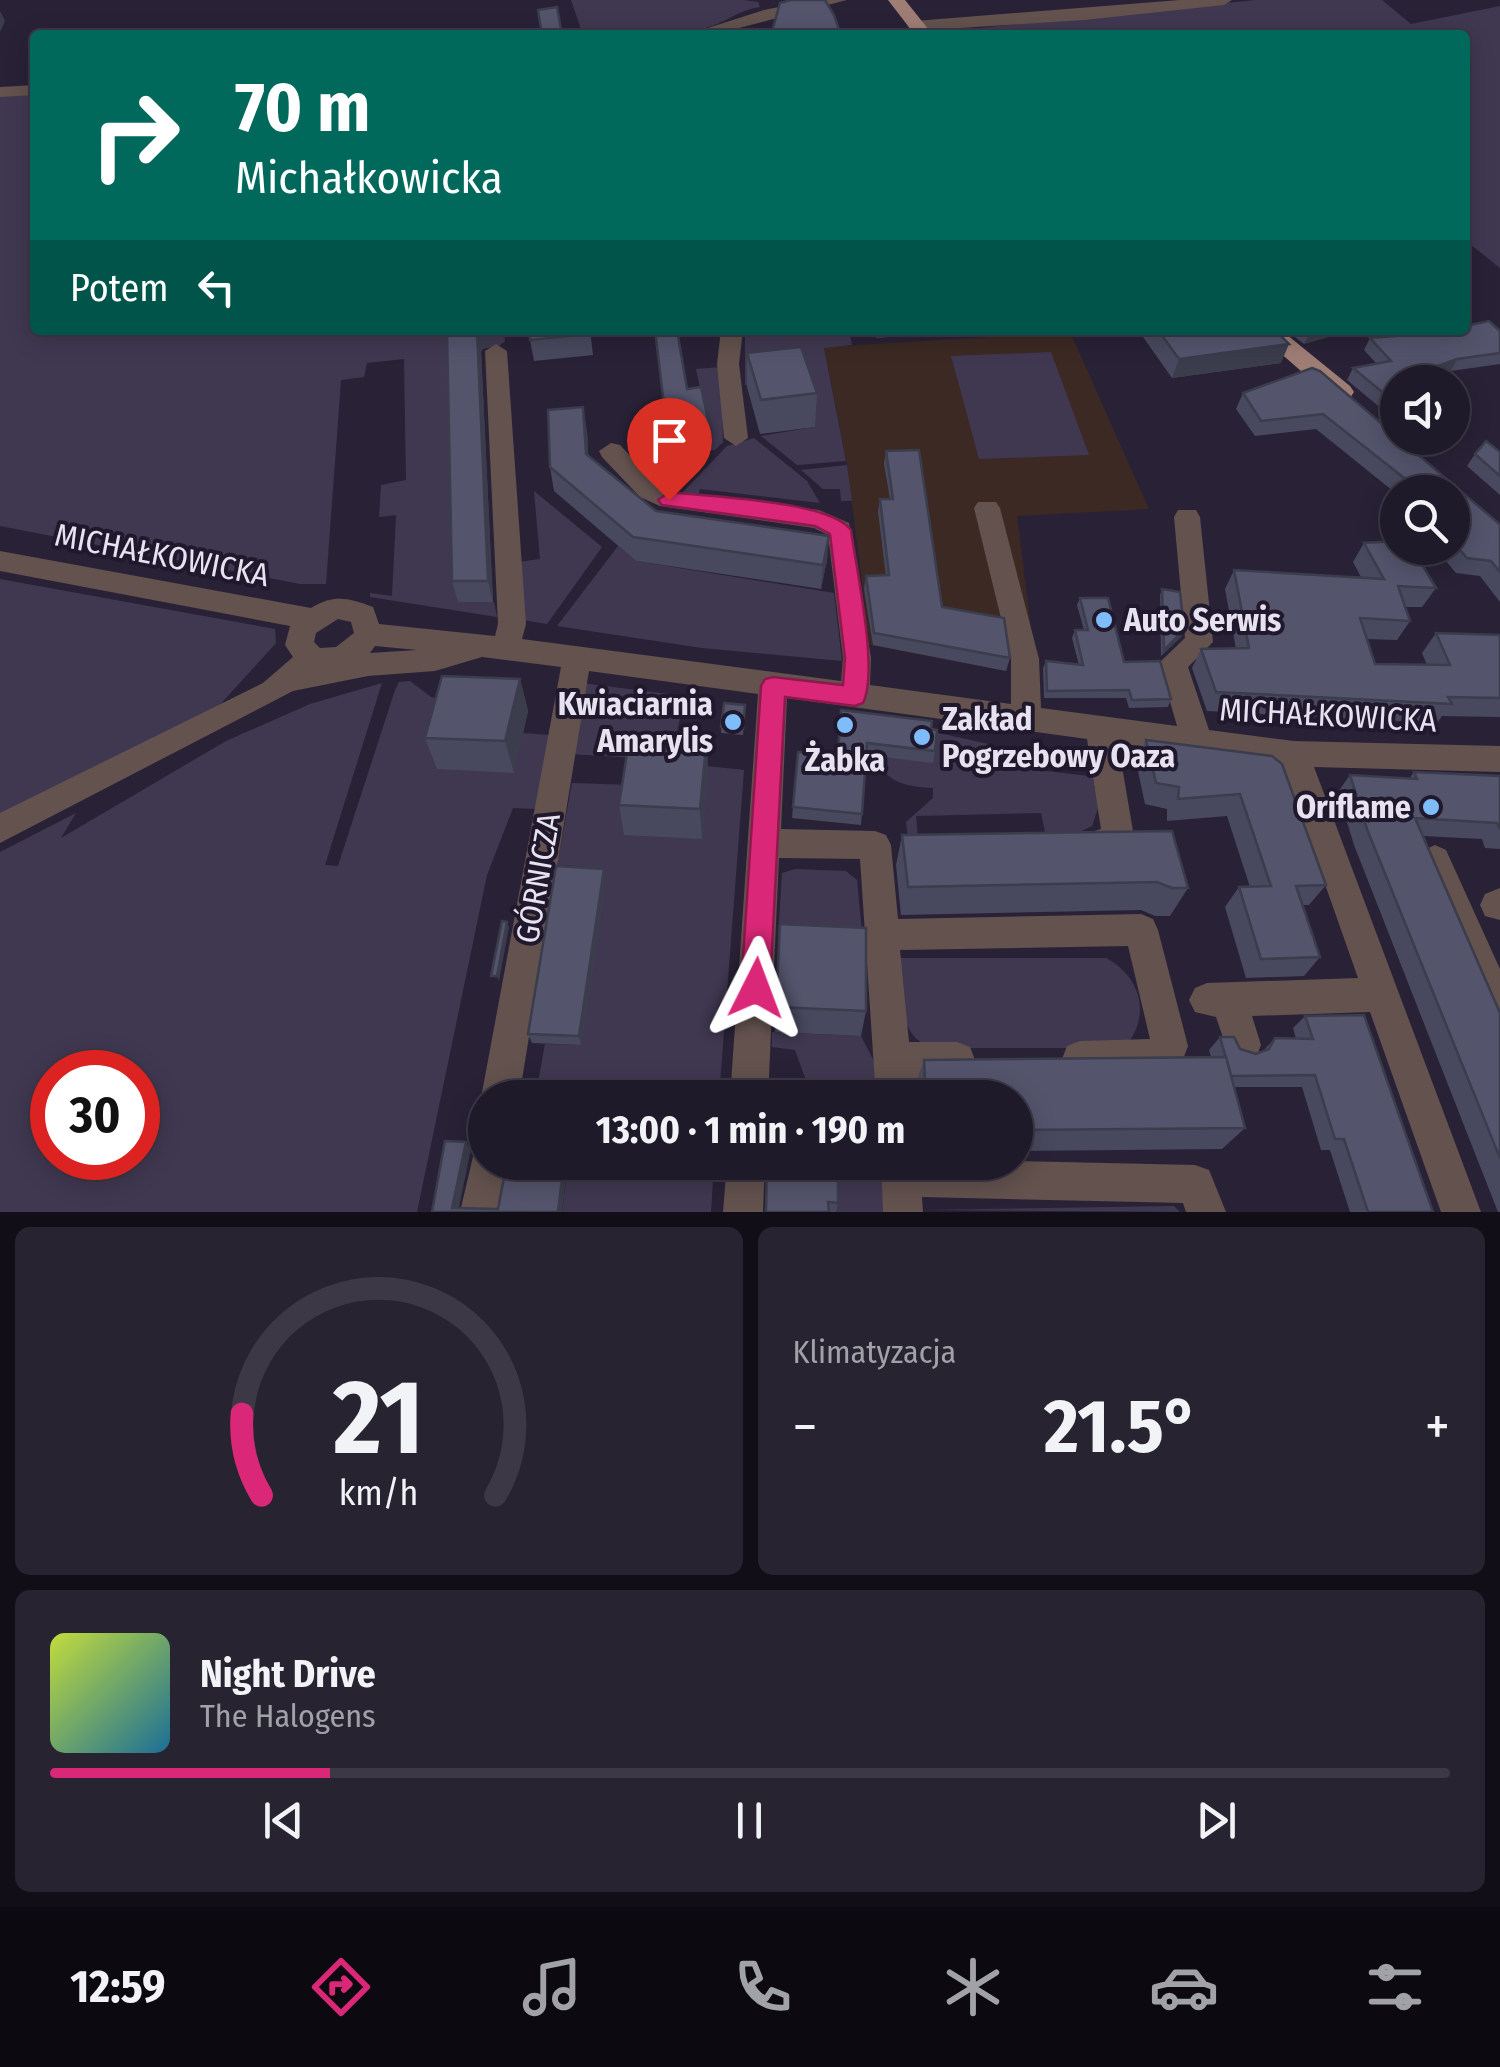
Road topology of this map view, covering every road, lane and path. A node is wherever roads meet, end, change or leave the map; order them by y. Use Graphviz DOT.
graph roads {
  1 [pos="839,0"];
  2 [pos="896,0"];
  3 [pos="1224,0"];
  4 [pos="739,30"];
  5 [pos="919,30"];
  6 [pos="930,30"];
  7 [pos="30,90"];
  8 [pos="0,92"];
  9 [pos="731,335"];
  10 [pos="1272,335"];
  11 [pos="504,340"];
  12 [pos="1358,408"];
  13 [pos="736,438"];
  14 [pos="612,451"];
  15 [pos="987,508"];
  16 [pos="1188,517"];
  17 [pos="0,561"];
  18 [pos="361,611"];
  19 [pos="310,619"];
  20 [pos="496,646"];
  21 [pos="576,659"];
  22 [pos="302,669"];
  23 [pos="773,686"];
  24 [pos="855,696"];
  25 [pos="1026,718"];
  26 [pos="1101,729"];
  27 [pos="1197,742"];
  28 [pos="1294,754"];
  29 [pos="1500,759"];
  30 [pos="0,830"];
  31 [pos="764,843"];
  32 [pos="875,846"];
  33 [pos="912,846"];
  34 [pos="1061,846"];
  35 [pos="1435,860"];
  36 [pos="900,934"];
  37 [pos="1381,994"];
  38 [pos="1500,1009"];
  39 [pos="1242,1045"];
  40 [pos="1054,1059"];
  41 [pos="892,1060"];
  42 [pos="999,1060"];
  43 [pos="503,1080"];
  44 [pos="751,1080"];
  45 [pos="894,1080"];
  46 [pos="1033,1177"];
  47 [pos="486,1180"];
  48 [pos="745,1180"];
  49 [pos="911,1180"];
  50 [pos="480,1212"];
  51 [pos="743,1212"];
  52 [pos="903,1212"];
  53 [pos="1206,1212"];
  54 [pos="1461,1212"];
  1 -- 4 [label="street"];
  2 -- 5 [label="main road"];
  3 -- 6 [label="street"];
  7 -- 8 [label="street"];
  9 -- 13 [label="street"];
  10 -- 12 [label="main road"];
  11 -- 20 [label="street"];
  14 -- 24 [label="street"];
  15 -- 25 [label="street"];
  16 -- 27 [label="street"];
  17 -- 19 [label="street, MICHAŁKOWICKA"];
  18 -- 19 [label="street, MICHAŁKOWICKA"];
  18 -- 20 [label="street, MICHAŁKOWICKA"];
  18 -- 22 [label="street"];
  19 -- 22 [label="street"];
  20 -- 21 [label="street, MICHAŁKOWICKA"];
  20 -- 22 [label="street"];
  21 -- 23 [label="street, MICHAŁKOWICKA"];
  21 -- 43 [label="street, GÓRNICZA"];
  22 -- 30 [label="street"];
  23 -- 24 [label="street, MICHAŁKOWICKA"];
  23 -- 31 [label="street"];
  24 -- 25 [label="street, MICHAŁKOWICKA"];
  25 -- 26 [label="street, MICHAŁKOWICKA"];
  26 -- 27 [label="street, MICHAŁKOWICKA"];
  26 -- 34 [label="street"];
  27 -- 28 [label="street, MICHAŁKOWICKA"];
  28 -- 29 [label="street, MICHAŁKOWICKA"];
  28 -- 37 [label="street"];
  31 -- 32 [label="street"];
  31 -- 44 [label="street"];
  32 -- 33 [label="street"];
  32 -- 41 [label="street"];
  35 -- 38 [label="street"];
  36 -- 40 [label="street"];
  37 -- 39 [label="street"];
  37 -- 54 [label="street"];
  41 -- 42 [label="street"];
  41 -- 45 [label="street"];
  46 -- 53 [label="street"];
  47 -- 50 [label="street"];
  48 -- 51 [label="street"];
  49 -- 52 [label="street"];
}
